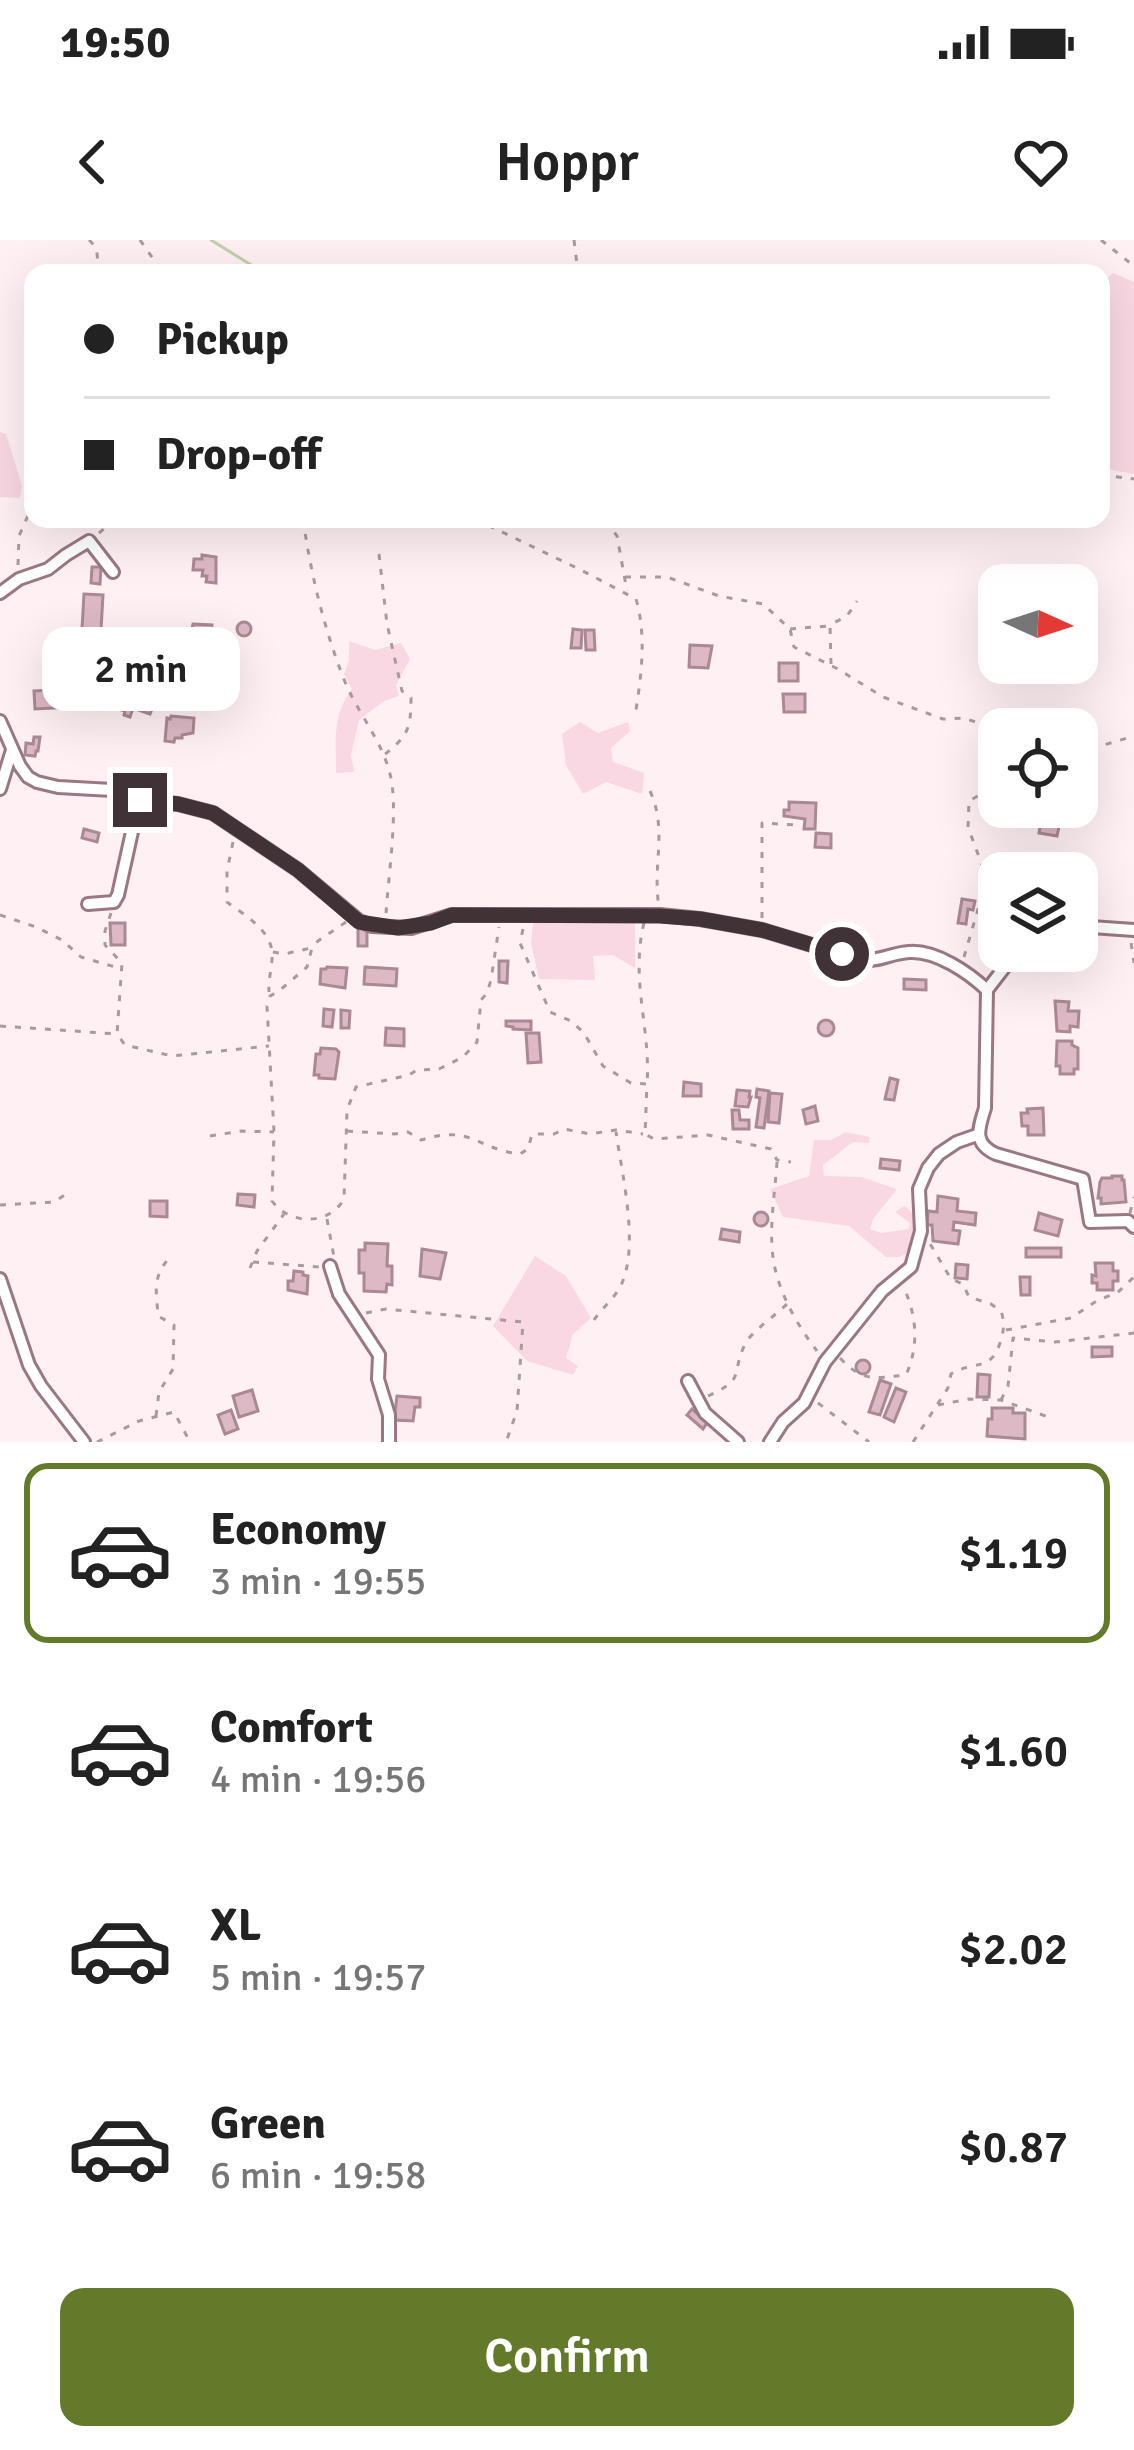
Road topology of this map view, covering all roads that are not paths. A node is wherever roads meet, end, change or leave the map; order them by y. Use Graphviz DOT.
graph roads {
  1 [pos="113,572"];
  2 [pos="0,593"];
  3 [pos="0,721"];
  4 [pos="11,750"];
  5 [pos="0,789"];
  6 [pos="140,800"];
  7 [pos="88,904"];
  8 [pos="1098,927"];
  9 [pos="1133,929"];
  10 [pos="1001,972"];
  11 [pos="987,990"];
  12 [pos="977,1135"];
  13 [pos="1131,1224"];
  14 [pos="330,1266"];
  15 [pos="0,1279"];
  16 [pos="688,1381"];
  17 [pos="84,1442"];
  18 [pos="389,1442"];
  19 [pos="738,1442"];
  20 [pos="770,1442"];
  1 -- 2 [label="street"];
  3 -- 4 [label="street"];
  4 -- 5 [label="street"];
  4 -- 6 [label="street"];
  6 -- 7 [label="street"];
  6 -- 11 [label="street"];
  8 -- 9 [label="street"];
  10 -- 11 [label="street"];
  11 -- 12 [label="street"];
  12 -- 13 [label="street"];
  12 -- 20 [label="street"];
  14 -- 18 [label="street"];
  15 -- 17 [label="street"];
  16 -- 19 [label="street"];
}
